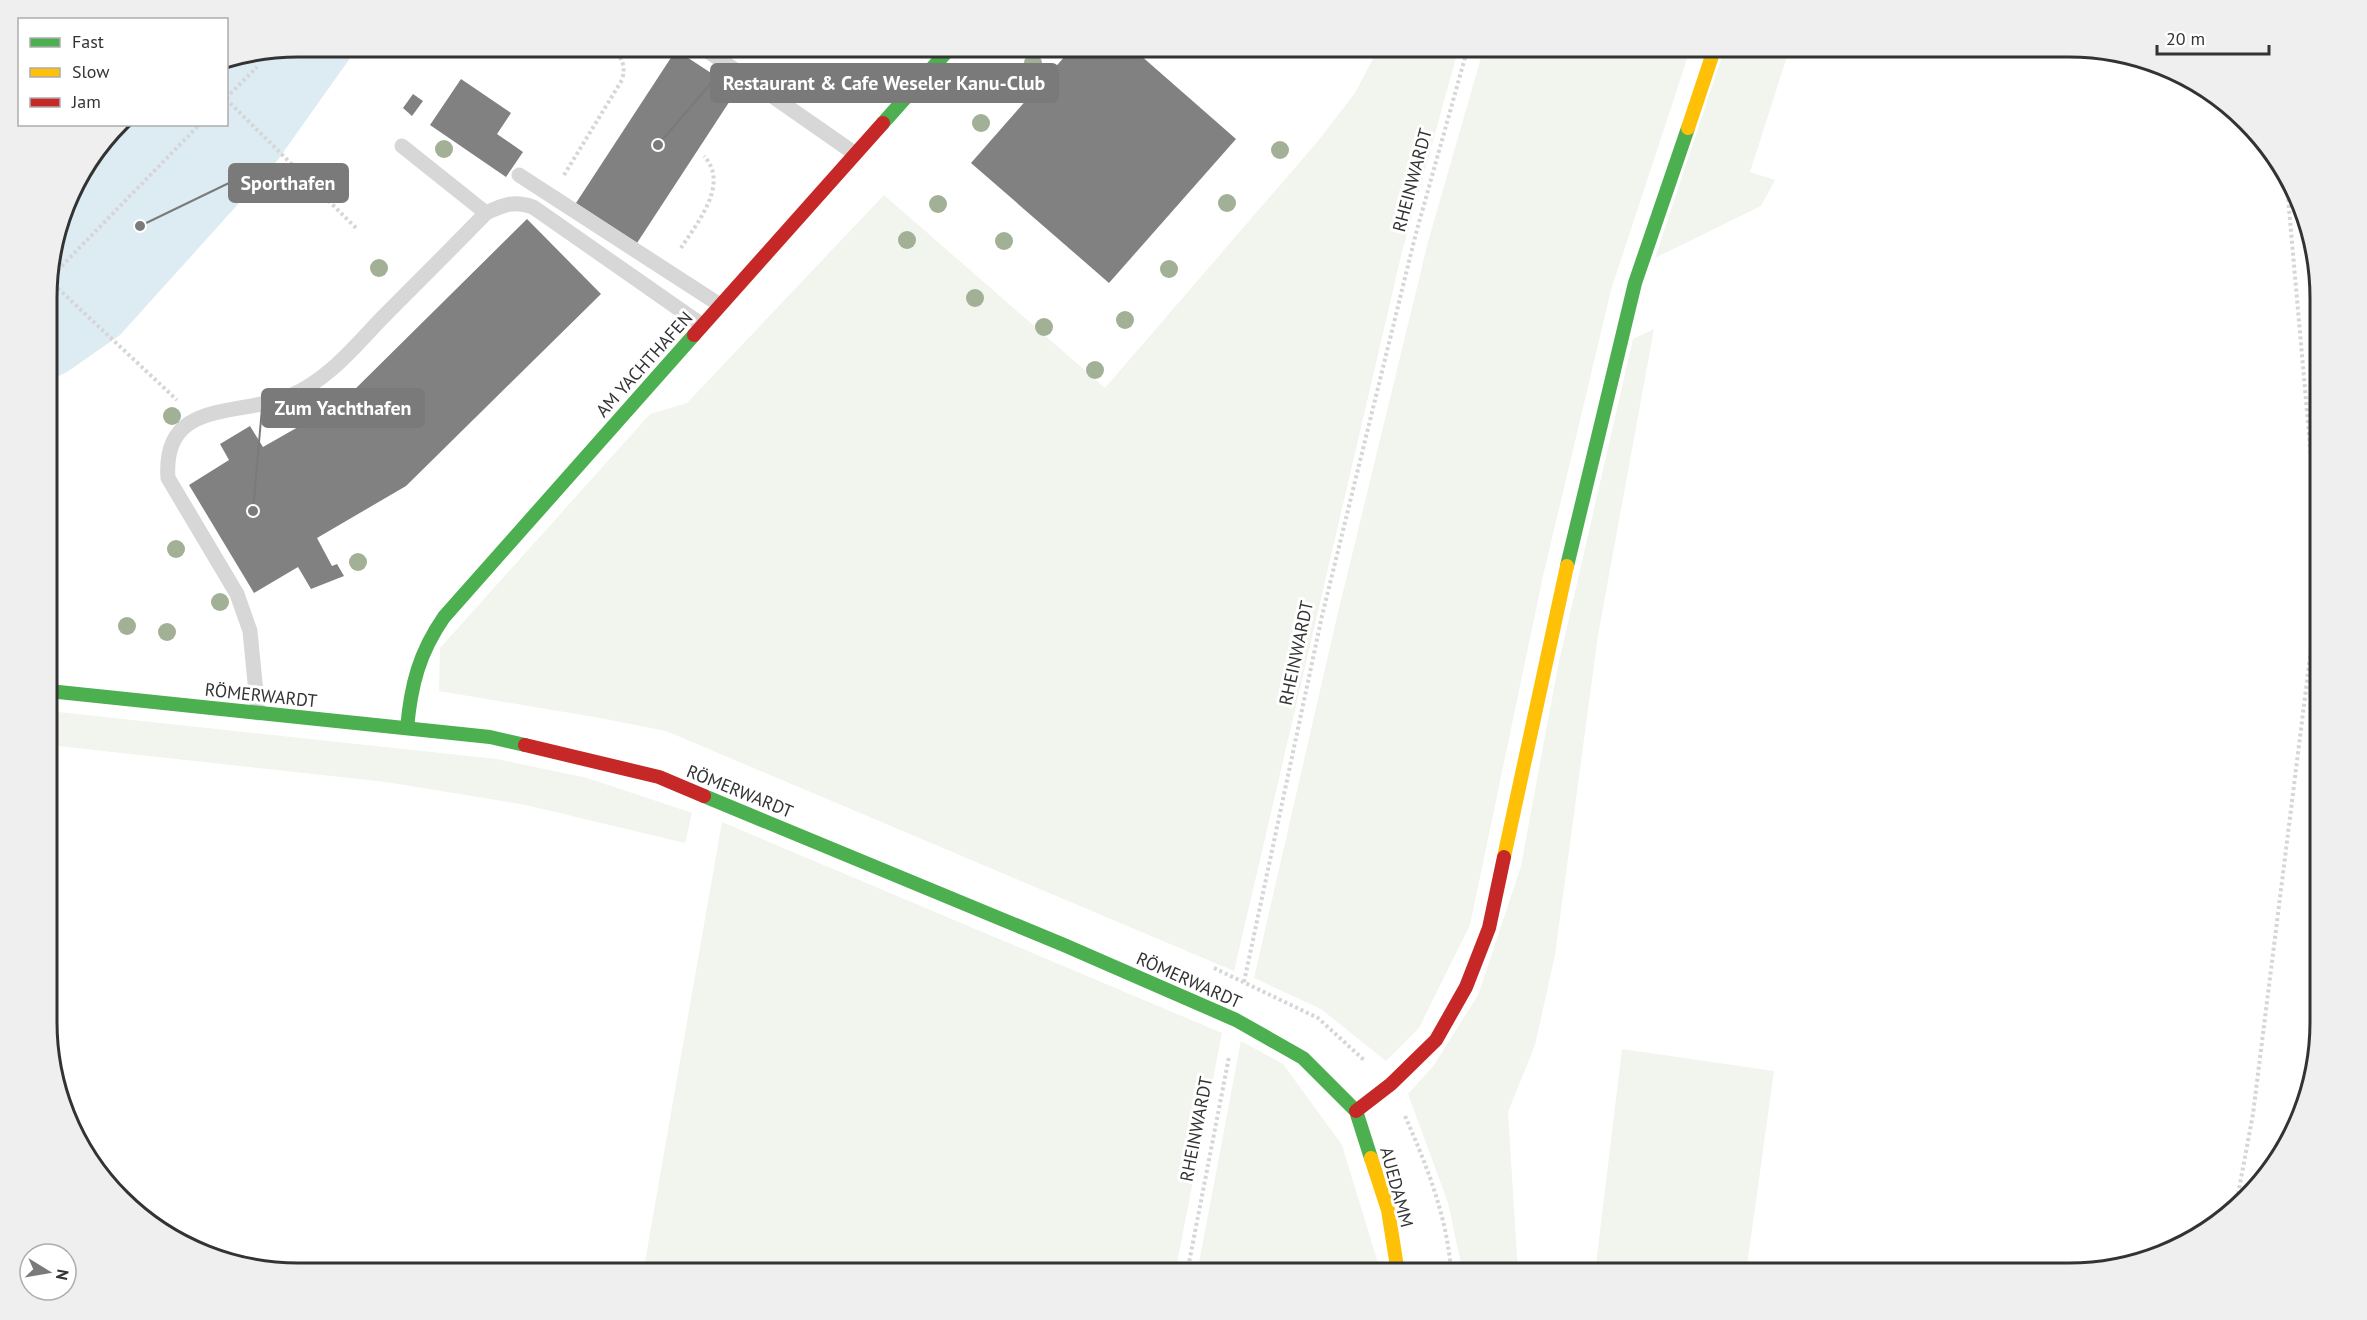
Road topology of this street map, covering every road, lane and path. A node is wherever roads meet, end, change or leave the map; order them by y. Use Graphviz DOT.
graph roads {
  1 [pos="621,57"];
  2 [pos="718,57"];
  3 [pos="942,57"];
  4 [pos="1465,57"];
  5 [pos="1711,57"];
  6 [pos="257,67"];
  7 [pos="228,97"];
  8 [pos="228,101"];
  9 [pos="198,126"];
  10 [pos="402,146"];
  11 [pos="854,153"];
  12 [pos="704,156"];
  13 [pos="519,175"];
  14 [pos="552,196"];
  15 [pos="2288,198"];
  16 [pos="486,213"];
  17 [pos="356,228"];
  18 [pos="59,269"];
  19 [pos="666,271"];
  20 [pos="58,287"];
  21 [pos="720,305"];
  22 [pos="702,325"];
  23 [pos="177,401"];
  24 [pos="2310,445"];
  25 [pos="2310,658"];
  26 [pos="57,692"];
  27 [pos="258,713"];
  28 [pos="407,728"];
  29 [pos="1236,1020"];
  30 [pos="1356,1111"];
  31 [pos="2238,1193"];
  32 [pos="1188,1263"];
  33 [pos="1396,1263"];
  1 -- 14 [label="path"];
  2 -- 11 [label="lane"];
  3 -- 11 [label="street, AM YACHTHAFEN"];
  4 -- 29 [label="path, RHEINWARDT"];
  5 -- 30 [label="street"];
  6 -- 7 [label="path"];
  8 -- 17 [label="path"];
  9 -- 18 [label="path"];
  10 -- 16 [label="lane"];
  11 -- 21 [label="street, AM YACHTHAFEN"];
  12 -- 19 [label="path"];
  13 -- 14 [label="lane"];
  14 -- 19 [label="lane"];
  15 -- 24 [label="path"];
  16 -- 22 [label="lane"];
  16 -- 27 [label="lane"];
  19 -- 21 [label="lane"];
  20 -- 23 [label="path"];
  21 -- 22 [label="street, AM YACHTHAFEN"];
  22 -- 28 [label="street, AM YACHTHAFEN"];
  25 -- 31 [label="path"];
  26 -- 27 [label="street, RÖMERWARDT"];
  27 -- 28 [label="street, RÖMERWARDT"];
  28 -- 29 [label="street, RÖMERWARDT"];
  29 -- 30 [label="street, RÖMERWARDT"];
  29 -- 32 [label="path, RHEINWARDT"];
  30 -- 33 [label="street, AUEDAMM"];
}
